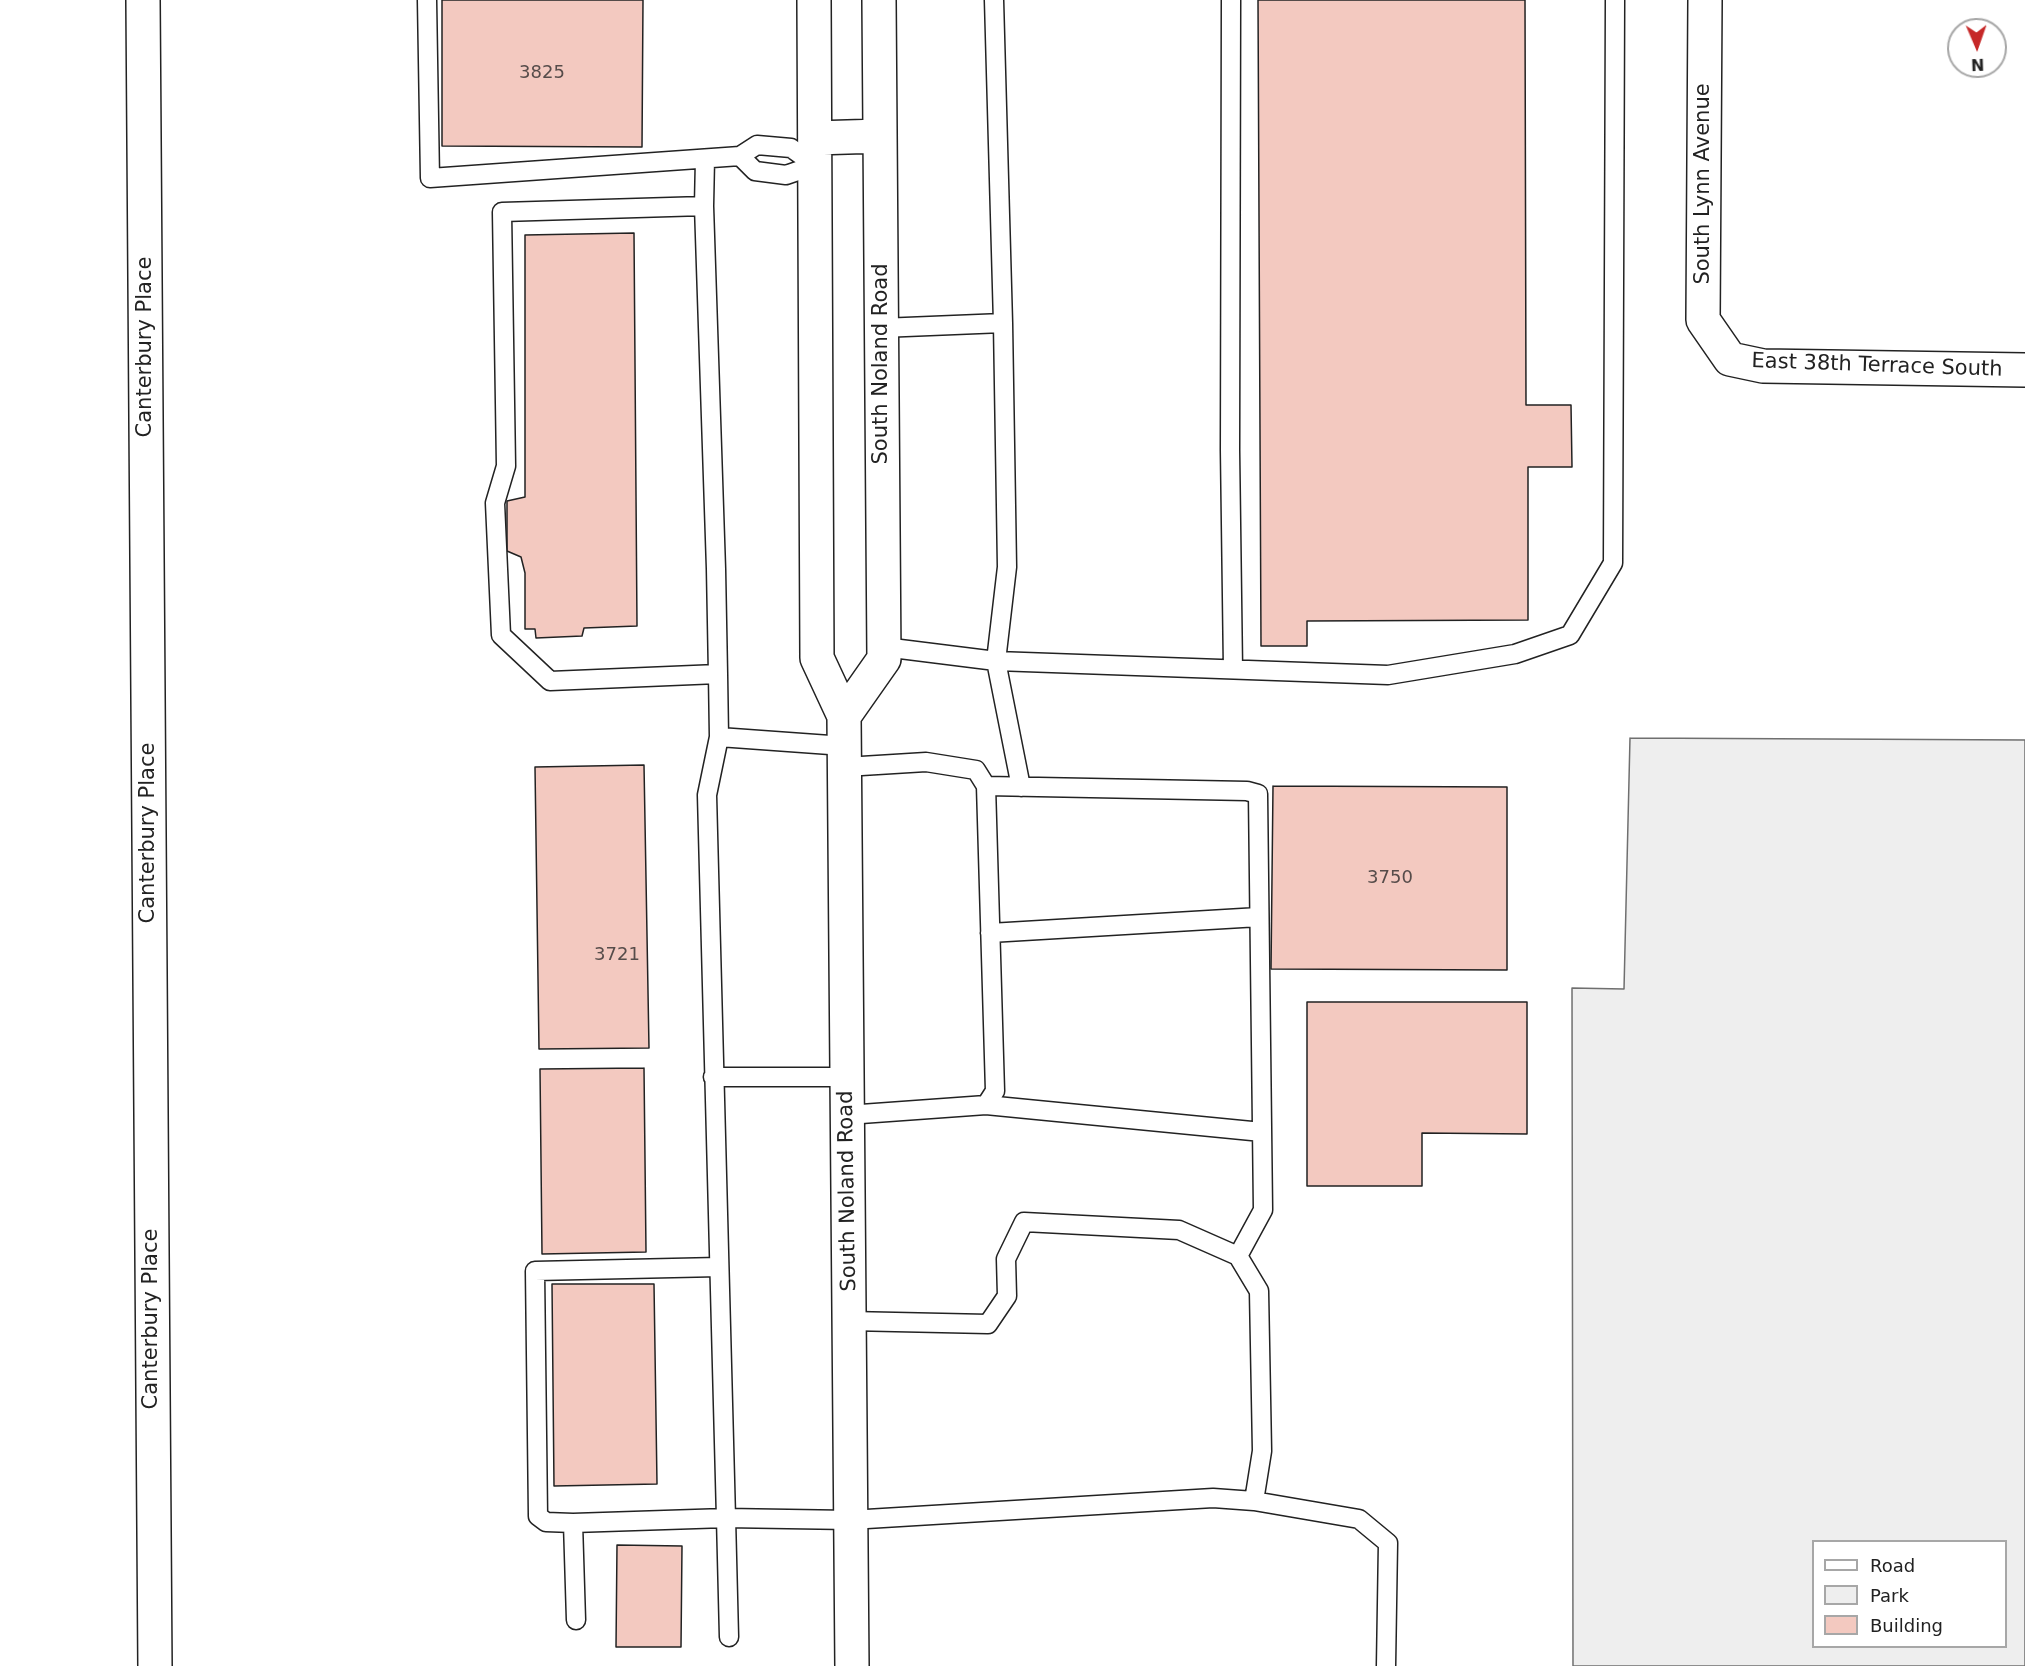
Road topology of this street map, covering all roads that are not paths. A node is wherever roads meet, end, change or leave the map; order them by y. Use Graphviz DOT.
graph roads {
  1 [pos="143,0"];
  2 [pos="427,0"];
  3 [pos="814,0"];
  4 [pos="879,0"];
  5 [pos="994,0"];
  6 [pos="1231,0"];
  7 [pos="1615,0"];
  8 [pos="1705,0"];
  9 [pos="880,136"];
  10 [pos="815,151"];
  11 [pos="740,156"];
  12 [pos="705,159"];
  13 [pos="704,206"];
  14 [pos="1004,323"];
  15 [pos="881,328"];
  16 [pos="1730,359"];
  17 [pos="2025,370"];
  18 [pos="884,647"];
  19 [pos="996,661"];
  20 [pos="1233,669"];
  21 [pos="718,674"];
  22 [pos="719,737"];
  23 [pos="844,743"];
  24 [pos="986,786"];
  25 [pos="1021,786"];
  26 [pos="1259,917"];
  27 [pos="990,933"];
  28 [pos="713,1077"];
  29 [pos="846,1077"];
  30 [pos="986,1104"];
  31 [pos="847,1115"];
  32 [pos="1262,1132"];
  33 [pos="1238,1257"];
  34 [pos="719,1267"];
  35 [pos="849,1321"];
  36 [pos="1254,1501"];
  37 [pos="726,1518"];
  38 [pos="850,1520"];
  39 [pos="573,1523"];
  40 [pos="576,1620"];
  41 [pos="729,1637"];
  42 [pos="154,1666"];
  43 [pos="852,1666"];
  44 [pos="1386,1666"];
  1 -- 42 [label="main road, Canterbury Place"];
  2 -- 12 [label="lane"];
  3 -- 10 [label="main road, South Noland Road"];
  4 -- 9 [label="main road, South Noland Road"];
  5 -- 14 [label="lane"];
  6 -- 20 [label="lane"];
  7 -- 20 [label="lane"];
  8 -- 16 [label="main road, South Lynn Avenue"];
  9 -- 10 [label="main road"];
  9 -- 15 [label="main road, South Noland Road"];
  10 -- 11 [label="lane"];
  10 -- 11 [label="lane"];
  10 -- 23 [label="main road, South Noland Road"];
  11 -- 12 [label="lane"];
  12 -- 13 [label="lane"];
  13 -- 21 [label="lane"];
  13 -- 21 [label="lane"];
  14 -- 15 [label="lane"];
  14 -- 19 [label="lane"];
  15 -- 18 [label="main road, South Noland Road"];
  16 -- 17 [label="main road, East 38th Terrace South"];
  18 -- 19 [label="lane"];
  18 -- 23 [label="main road, South Noland Road"];
  19 -- 20 [label="lane"];
  19 -- 25 [label="lane"];
  21 -- 22 [label="lane"];
  22 -- 23 [label="lane"];
  22 -- 28 [label="lane"];
  23 -- 24 [label="lane"];
  23 -- 29 [label="main road, South Noland Road"];
  24 -- 25 [label="lane"];
  24 -- 27 [label="lane"];
  25 -- 26 [label="lane"];
  26 -- 27 [label="lane"];
  26 -- 32 [label="lane"];
  27 -- 30 [label="lane"];
  28 -- 29 [label="lane"];
  28 -- 34 [label="lane"];
  29 -- 31 [label="main road, South Noland Road"];
  30 -- 31 [label="lane"];
  30 -- 32 [label="lane"];
  31 -- 35 [label="main road, South Noland Road"];
  32 -- 33 [label="lane"];
  33 -- 35 [label="lane"];
  33 -- 36 [label="lane"];
  34 -- 37 [label="lane"];
  34 -- 39 [label="lane"];
  35 -- 38 [label="main road, South Noland Road"];
  36 -- 38 [label="lane"];
  36 -- 44 [label="lane"];
  37 -- 38 [label="lane"];
  37 -- 39 [label="lane"];
  37 -- 41 [label="lane"];
  38 -- 43 [label="main road, South Noland Road"];
  39 -- 40 [label="lane"];
}
